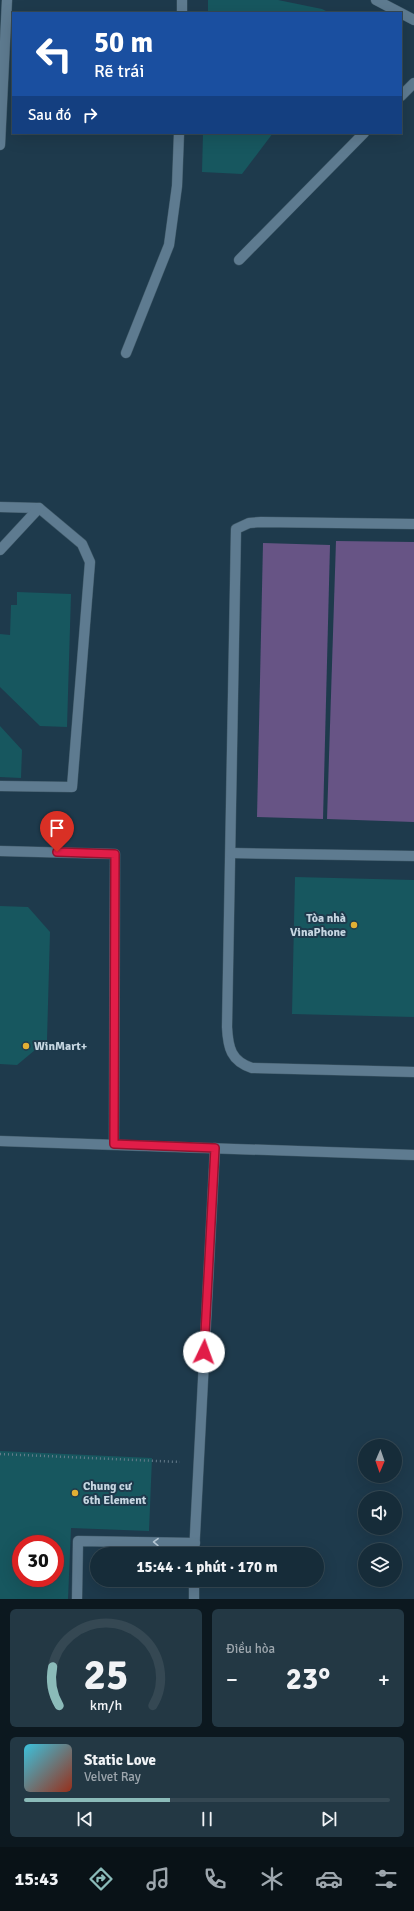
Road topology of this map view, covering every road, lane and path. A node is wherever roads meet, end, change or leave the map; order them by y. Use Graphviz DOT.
graph roads {
  1 [pos="7,0"];
  2 [pos="182,0"];
  3 [pos="376,0"];
  4 [pos="390,3"];
  5 [pos="182,12"];
  6 [pos="414,20"];
  7 [pos="414,83"];
  8 [pos="402,95"];
  9 [pos="179,134"];
  10 [pos="363,134"];
  11 [pos="0,145"];
  12 [pos="239,260"];
  13 [pos="126,353"];
  14 [pos="0,507"];
  15 [pos="39,508"];
  16 [pos="414,524"];
  17 [pos="0,550"];
  18 [pos="0,786"];
  19 [pos="0,851"];
  20 [pos="231,853"];
  21 [pos="414,856"];
  22 [pos="414,1072"];
  23 [pos="0,1141"];
  24 [pos="114,1144"];
  25 [pos="215,1148"];
  26 [pos="414,1155"];
  27 [pos="0,1454"];
  28 [pos="199,1463"];
  29 [pos="195,1543"];
  30 [pos="195,1547"];
  31 [pos="194,1587"];
  32 [pos="77,1599"];
  33 [pos="194,1599"];
  1 -- 11 [label="street"];
  2 -- 5 [label="street"];
  3 -- 4 [label="street"];
  4 -- 6 [label="street"];
  7 -- 8 [label="street"];
  9 -- 13 [label="street"];
  10 -- 12 [label="street"];
  14 -- 15 [label="street"];
  15 -- 17 [label="street"];
  15 -- 18 [label="street"];
  16 -- 20 [label="street"];
  19 -- 24 [label="street"];
  20 -- 21 [label="street"];
  20 -- 22 [label="street"];
  23 -- 24 [label="street"];
  24 -- 25 [label="street"];
  25 -- 26 [label="street"];
  25 -- 28 [label="street"];
  27 -- 28 [label="path"];
  28 -- 29 [label="street"];
  29 -- 30 [label="street"];
  29 -- 32 [label="street, one-way"];
  31 -- 33 [label="street"];
}
